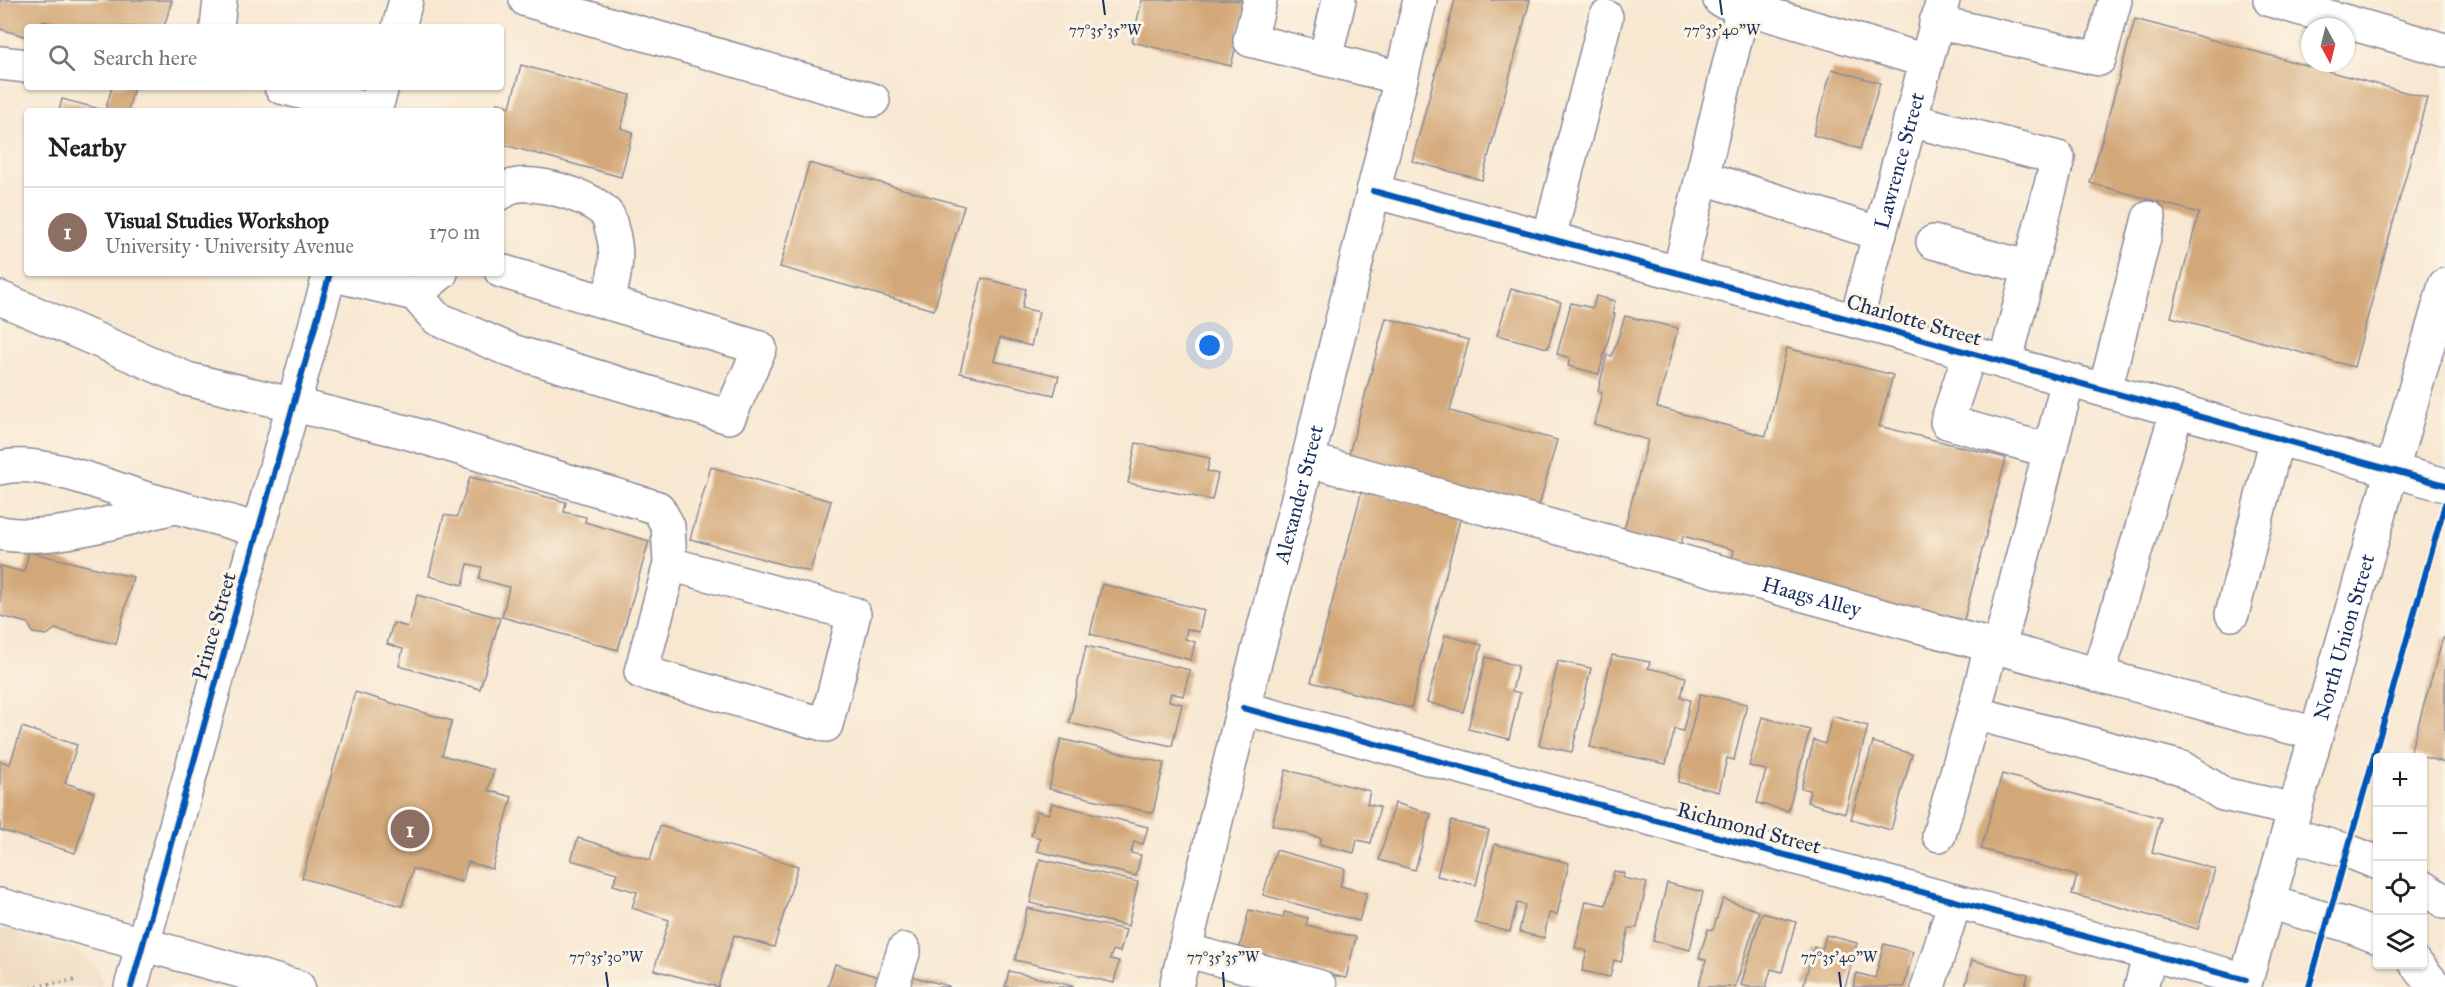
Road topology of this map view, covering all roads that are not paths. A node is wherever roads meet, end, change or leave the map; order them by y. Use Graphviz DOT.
graph roads {
  1 [pos="220,0"];
  2 [pos="406,0"];
  3 [pos="1260,0"];
  4 [pos="1339,0"];
  5 [pos="1420,0"];
  6 [pos="2115,0"];
  7 [pos="2270,0"];
  8 [pos="532,1"];
  9 [pos="1732,3"];
  10 [pos="1939,11"];
  11 [pos="1606,17"];
  12 [pos="217,24"];
  13 [pos="400,24"];
  14 [pos="2445,50"];
  15 [pos="1325,59"];
  16 [pos="1926,61"];
  17 [pos="0,63"];
  18 [pos="24,66"];
  19 [pos="1401,78"];
  20 [pos="293,90"];
  21 [pos="381,90"];
  22 [pos="873,100"];
  23 [pos="363,108"];
  24 [pos="376,108"];
  25 [pos="1910,120"];
  26 [pos="1702,177"];
  27 [pos="504,191"];
  28 [pos="1373,191"];
  29 [pos="2150,218"];
  30 [pos="1880,234"];
  31 [pos="1549,238"];
  32 [pos="1933,242"];
  33 [pos="2030,268"];
  34 [pos="504,272"];
  35 [pos="1679,273"];
  36 [pos="329,276"];
  37 [pos="342,276"];
  38 [pos="437,276"];
  39 [pos="2445,285"];
  40 [pos="415,294"];
  41 [pos="0,298"];
  42 [pos="608,303"];
  43 [pos="1856,321"];
  44 [pos="1970,352"];
  45 [pos="2005,363"];
  46 [pos="2068,380"];
  47 [pos="2105,390"];
  48 [pos="293,405"];
  49 [pos="2177,411"];
  50 [pos="2277,438"];
  51 [pos="2050,451"];
  52 [pos="1308,460"];
  53 [pos="0,468"];
  54 [pos="2392,471"];
  55 [pos="2445,485"];
  56 [pos="176,507"];
  57 [pos="258,530"];
  58 [pos="0,533"];
  59 [pos="670,564"];
  60 [pos="2232,614"];
  61 [pos="1995,647"];
  62 [pos="2098,675"];
  63 [pos="1243,708"];
  64 [pos="1974,713"];
  65 [pos="2316,734"];
  66 [pos="2291,822"];
  67 [pos="1939,835"];
  68 [pos="2373,861"];
  69 [pos="2427,890"];
  70 [pos="1954,901"];
  71 [pos="2268,902"];
  72 [pos="2445,902"];
  73 [pos="0,905"];
  74 [pos="2373,936"];
  75 [pos="143,944"];
  76 [pos="904,950"];
  77 [pos="1185,950"];
  78 [pos="2150,954"];
  79 [pos="2420,969"];
  80 [pos="2245,984"];
  81 [pos="130,987"];
  82 [pos="298,987"];
  83 [pos="892,987"];
  84 [pos="1176,987"];
  85 [pos="1320,987"];
  86 [pos="1928,987"];
  87 [pos="2141,987"];
  88 [pos="2436,987"];
  1 -- 12 [label="main road"];
  2 -- 13 [label="main road"];
  3 -- 15 [label="main road"];
  4 -- 15 [label="main road"];
  5 -- 19 [label="main road, Alexander Street"];
  6 -- 10 [label="main road"];
  7 -- 14 [label="main road"];
  8 -- 22 [label="main road"];
  9 -- 16 [label="main road"];
  9 -- 26 [label="main road"];
  10 -- 16 [label="main road, Lawrence Street"];
  11 -- 31 [label="main road"];
  15 -- 19 [label="main road"];
  16 -- 25 [label="main road, Lawrence Street"];
  17 -- 18 [label="main road"];
  19 -- 28 [label="main road, Alexander Street"];
  20 -- 23 [label="main road"];
  21 -- 24 [label="main road"];
  25 -- 30 [label="main road, Lawrence Street"];
  25 -- 33 [label="main road"];
  26 -- 30 [label="main road"];
  26 -- 35 [label="main road"];
  27 -- 42 [label="main road"];
  28 -- 31 [label="main road, Charlotte Street"];
  28 -- 52 [label="main road, Alexander Street"];
  29 -- 47 [label="main road"];
  30 -- 43 [label="main road, Lawrence Street"];
  31 -- 35 [label="main road, Charlotte Street"];
  32 -- 33 [label="main road"];
  33 -- 45 [label="main road"];
  34 -- 42 [label="main road"];
  35 -- 43 [label="main road, Charlotte Street"];
  36 -- 48 [label="main road, Prince Street"];
  37 -- 40 [label="main road"];
  38 -- 40 [label="main road"];
  39 -- 54 [label="main road, North Union Street"];
  40 -- 42 [label="main road"];
  41 -- 48 [label="main road"];
  43 -- 44 [label="main road, Charlotte Street"];
  44 -- 45 [label="main road, Charlotte Street"];
  44 -- 51 [label="main road"];
  45 -- 46 [label="main road, Charlotte Street"];
  46 -- 47 [label="main road, Charlotte Street"];
  46 -- 51 [label="main road"];
  47 -- 49 [label="main road, Charlotte Street"];
  48 -- 57 [label="main road, Prince Street"];
  48 -- 59 [label="main road"];
  49 -- 50 [label="main road, Charlotte Street"];
  49 -- 62 [label="main road"];
  50 -- 54 [label="main road, Charlotte Street"];
  50 -- 60 [label="main road"];
  51 -- 61 [label="main road"];
  52 -- 61 [label="main road, Haags Alley"];
  52 -- 63 [label="main road, Alexander Street"];
  53 -- 56 [label="main road"];
  54 -- 55 [label="main road, Charlotte Street"];
  54 -- 65 [label="main road, North Union Street"];
  56 -- 57 [label="main road"];
  56 -- 58 [label="main road"];
  57 -- 75 [label="main road, Prince Street"];
  59 -- 59 [label="main road"];
  61 -- 62 [label="main road, Haags Alley"];
  61 -- 64 [label="main road"];
  62 -- 65 [label="main road, Haags Alley"];
  63 -- 70 [label="main road, Richmond Street"];
  63 -- 77 [label="main road, Alexander Street"];
  64 -- 66 [label="main road"];
  64 -- 67 [label="main road"];
  65 -- 66 [label="main road, North Union Street"];
  66 -- 68 [label="main road"];
  66 -- 71 [label="main road, North Union Street"];
  69 -- 72 [label="main road"];
  70 -- 78 [label="main road, Richmond Street"];
  70 -- 86 [label="main road"];
  71 -- 74 [label="main road"];
  71 -- 80 [label="main road, North Union Street"];
  73 -- 75 [label="main road"];
  75 -- 81 [label="main road, Prince Street"];
  75 -- 82 [label="main road"];
  76 -- 83 [label="main road"];
  77 -- 84 [label="main road, Alexander Street"];
  77 -- 85 [label="main road"];
  78 -- 80 [label="main road, Richmond Street"];
  78 -- 87 [label="main road"];
  79 -- 88 [label="main road"];
}
